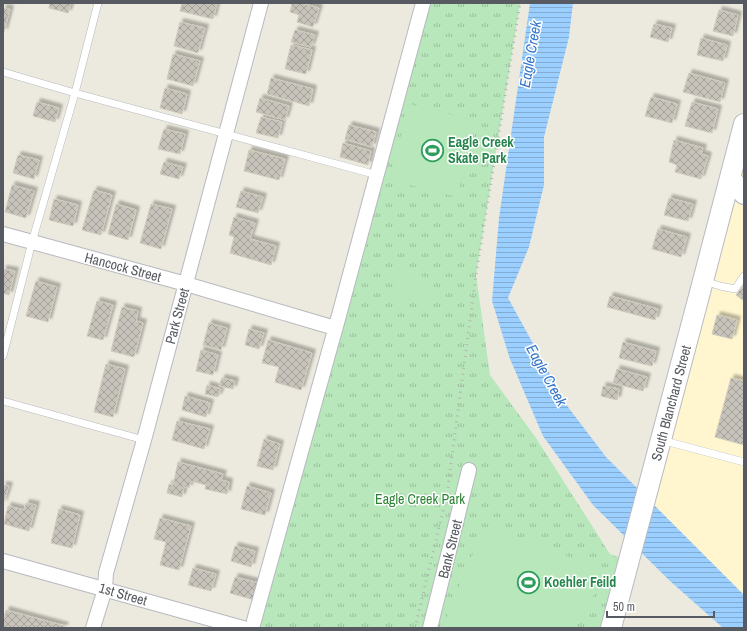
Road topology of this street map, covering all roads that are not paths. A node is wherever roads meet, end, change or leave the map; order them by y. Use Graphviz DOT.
graph roads {
  1 [pos="98,3"];
  2 [pos="261,3"];
  3 [pos="424,3"];
  4 [pos="3,72"];
  5 [pos="75,93"];
  6 [pos="744,124"];
  7 [pos="226,134"];
  8 [pos="740,154"];
  9 [pos="377,175"];
  10 [pos="730,178"];
  11 [pos="744,194"];
  12 [pos="3,234"];
  13 [pos="32,242"];
  14 [pos="744,276"];
  15 [pos="703,281"];
  16 [pos="186,284"];
  17 [pos="335,328"];
  18 [pos="3,356"];
  19 [pos="3,401"];
  20 [pos="144,440"];
  21 [pos="661,440"];
  22 [pos="744,462"];
  23 [pos="469,470"];
  24 [pos="3,561"];
  25 [pos="104,589"];
  26 [pos="93,628"];
  27 [pos="244,628"];
  28 [pos="252,628"];
  29 [pos="430,628"];
  30 [pos="611,628"];
  1 -- 5 [label="lane"];
  2 -- 7 [label="street, Park Street"];
  3 -- 9 [label="street"];
  4 -- 5 [label="lane"];
  5 -- 7 [label="lane"];
  5 -- 13 [label="lane"];
  6 -- 8 [label="street, South Blanchard Street"];
  7 -- 9 [label="lane"];
  7 -- 16 [label="street, Park Street"];
  8 -- 10 [label="street, South Blanchard Street"];
  9 -- 17 [label="street"];
  10 -- 11 [label="street"];
  10 -- 15 [label="street, South Blanchard Street"];
  12 -- 13 [label="street, Hancock Street"];
  13 -- 16 [label="street, Hancock Street"];
  13 -- 18 [label="lane"];
  14 -- 15 [label="lane"];
  15 -- 21 [label="street, South Blanchard Street"];
  16 -- 17 [label="street, Hancock Street"];
  16 -- 20 [label="street, Park Street"];
  17 -- 28 [label="street"];
  19 -- 20 [label="lane"];
  20 -- 25 [label="street, Park Street"];
  21 -- 22 [label="lane"];
  21 -- 30 [label="street, South Blanchard Street"];
  23 -- 29 [label="street, Bank Street"];
  24 -- 25 [label="street, 1st Street"];
  25 -- 26 [label="street, Park Street"];
  25 -- 27 [label="street, 1st Street"];
}
